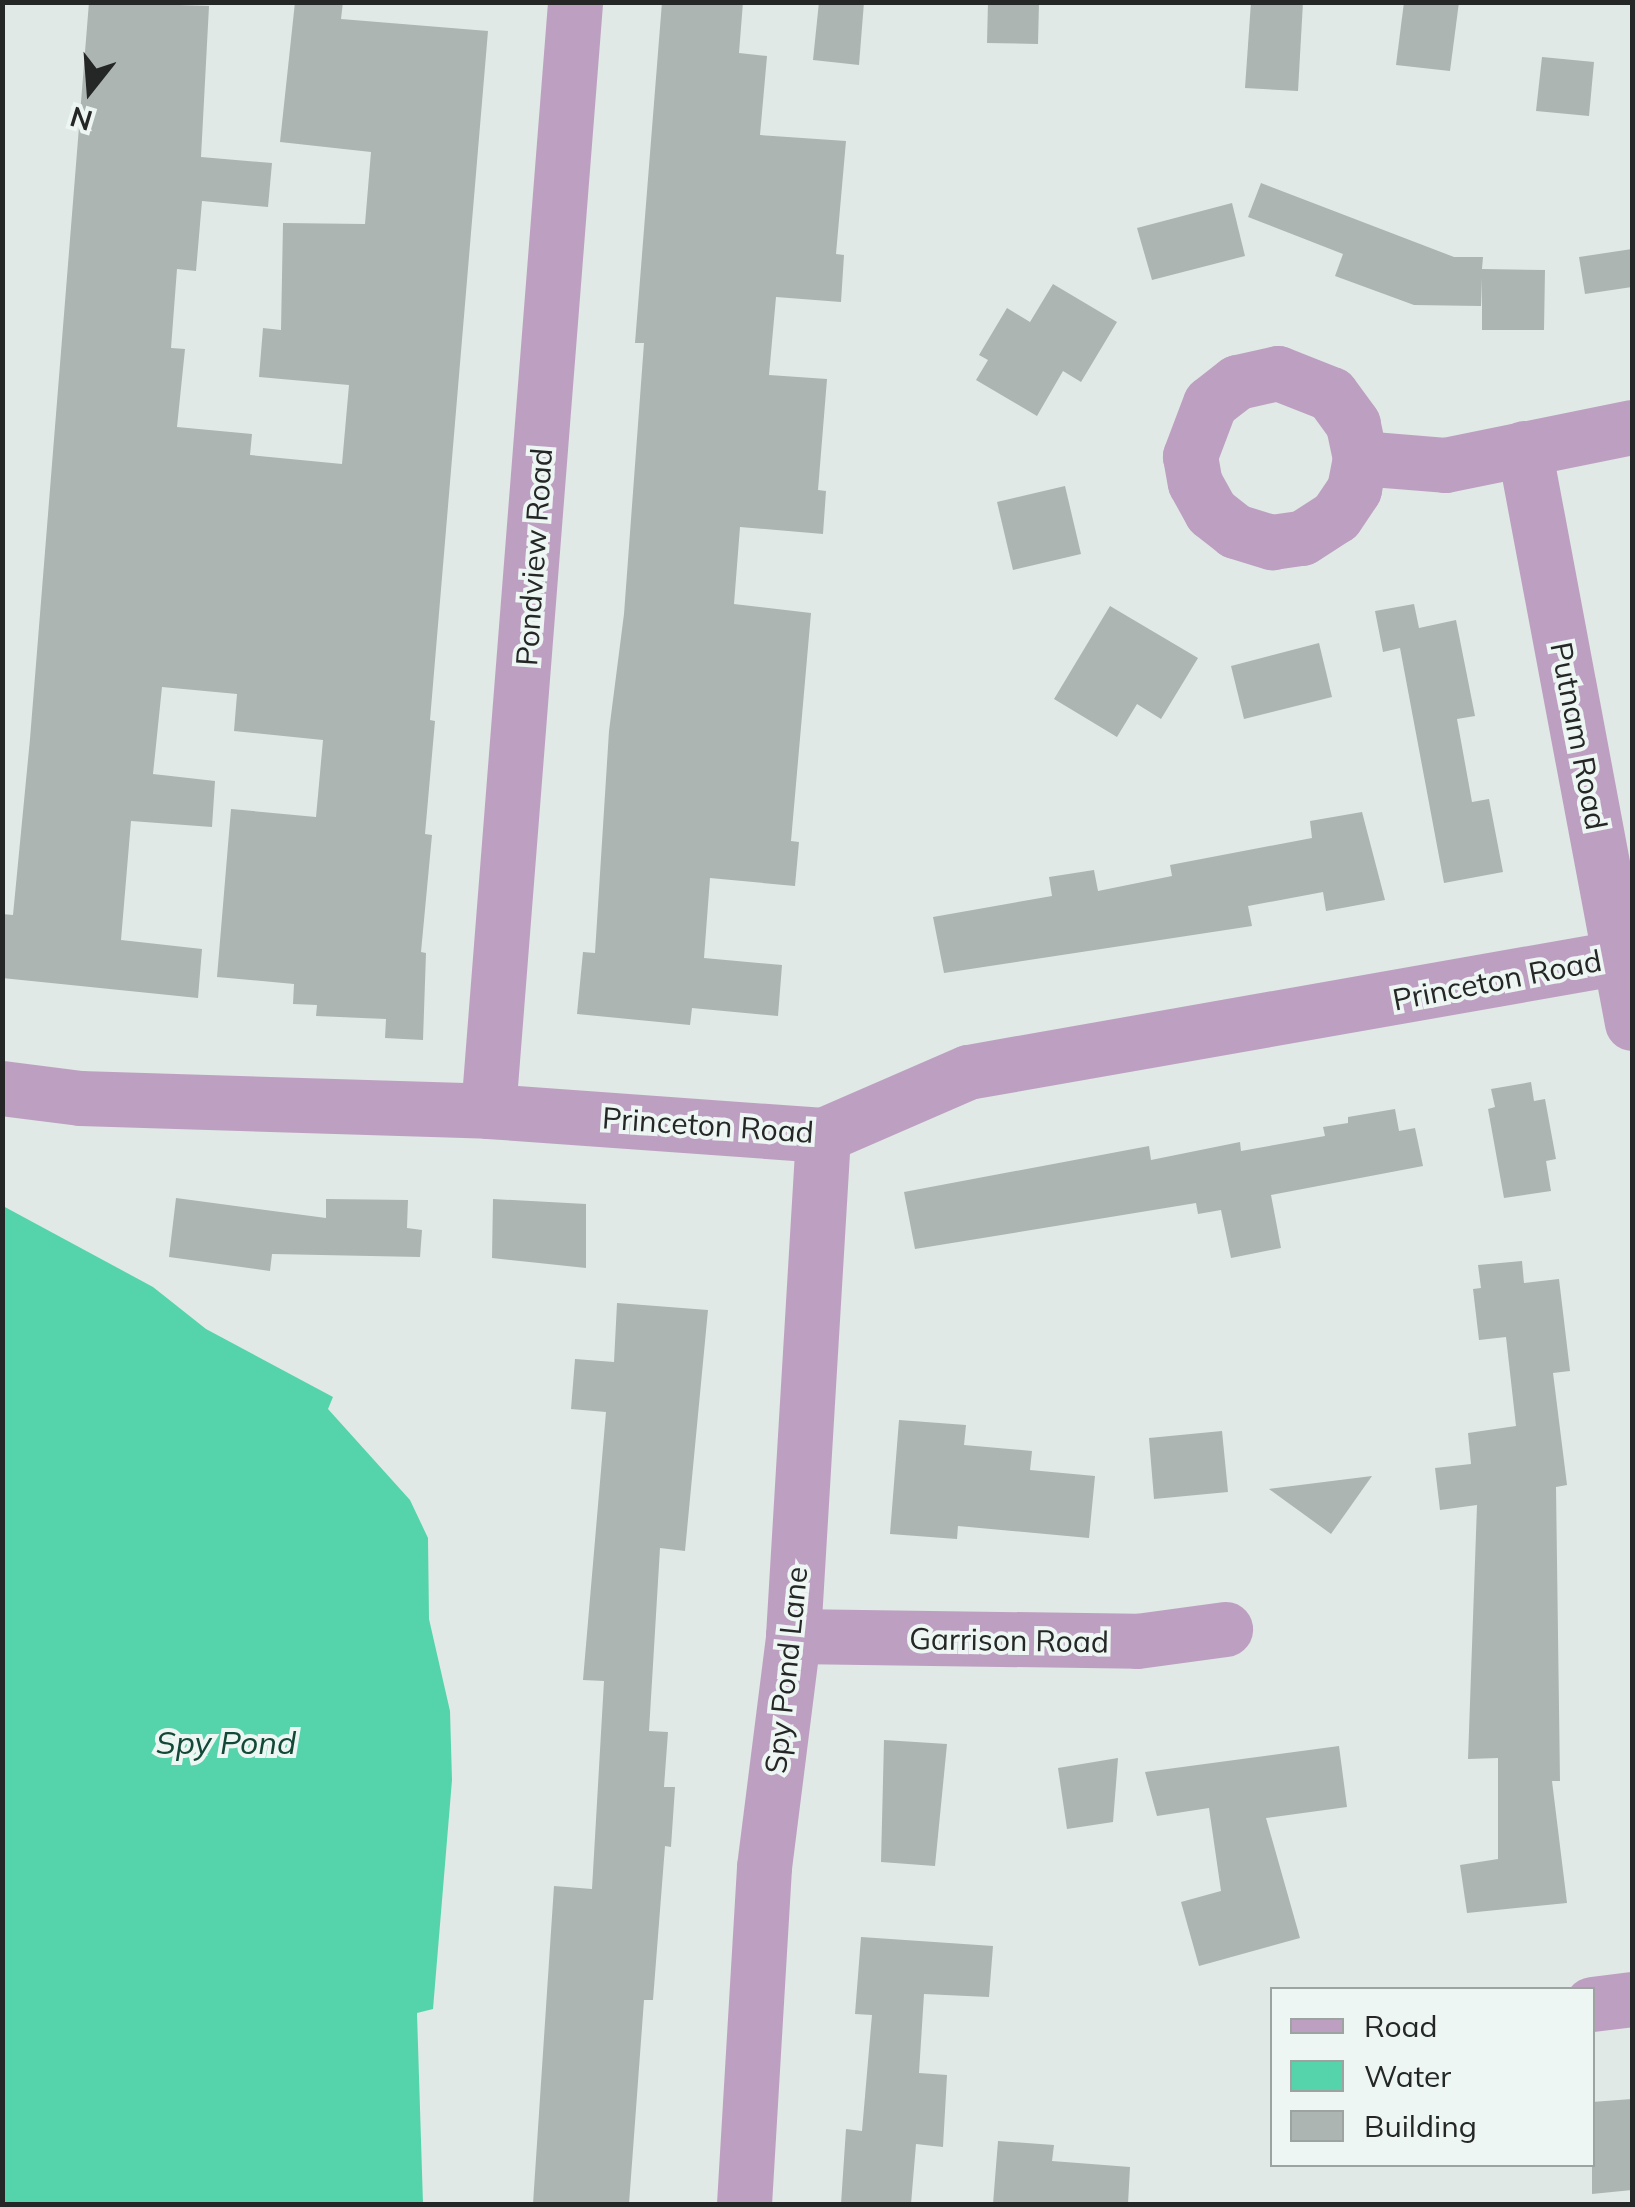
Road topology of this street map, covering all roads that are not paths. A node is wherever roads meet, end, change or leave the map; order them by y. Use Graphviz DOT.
graph roads {
  1 [pos="574,2"];
  2 [pos="1632,427"];
  3 [pos="1524,448"];
  4 [pos="1360,458"];
  5 [pos="1627,956"];
  6 [pos="1632,1023"];
  7 [pos="2,1088"];
  8 [pos="488,1111"];
  9 [pos="822,1135"];
  10 [pos="1225,1629"];
  11 [pos="793,1636"];
  12 [pos="1632,1999"];
  13 [pos="1595,2004"];
  14 [pos="744,2204"];
  1 -- 8 [label="street, Pondview Road"];
  2 -- 3 [label="street"];
  3 -- 4 [label="street"];
  3 -- 5 [label="street, Putnam Road"];
  5 -- 6 [label="street, Putnam Road"];
  5 -- 9 [label="street, Princeton Road"];
  7 -- 8 [label="street, Princeton Road"];
  8 -- 9 [label="street, Princeton Road"];
  9 -- 11 [label="street, Spy Pond Lane"];
  10 -- 11 [label="street, Garrison Road"];
  11 -- 14 [label="street, Spy Pond Lane"];
  12 -- 13 [label="street"];
}
